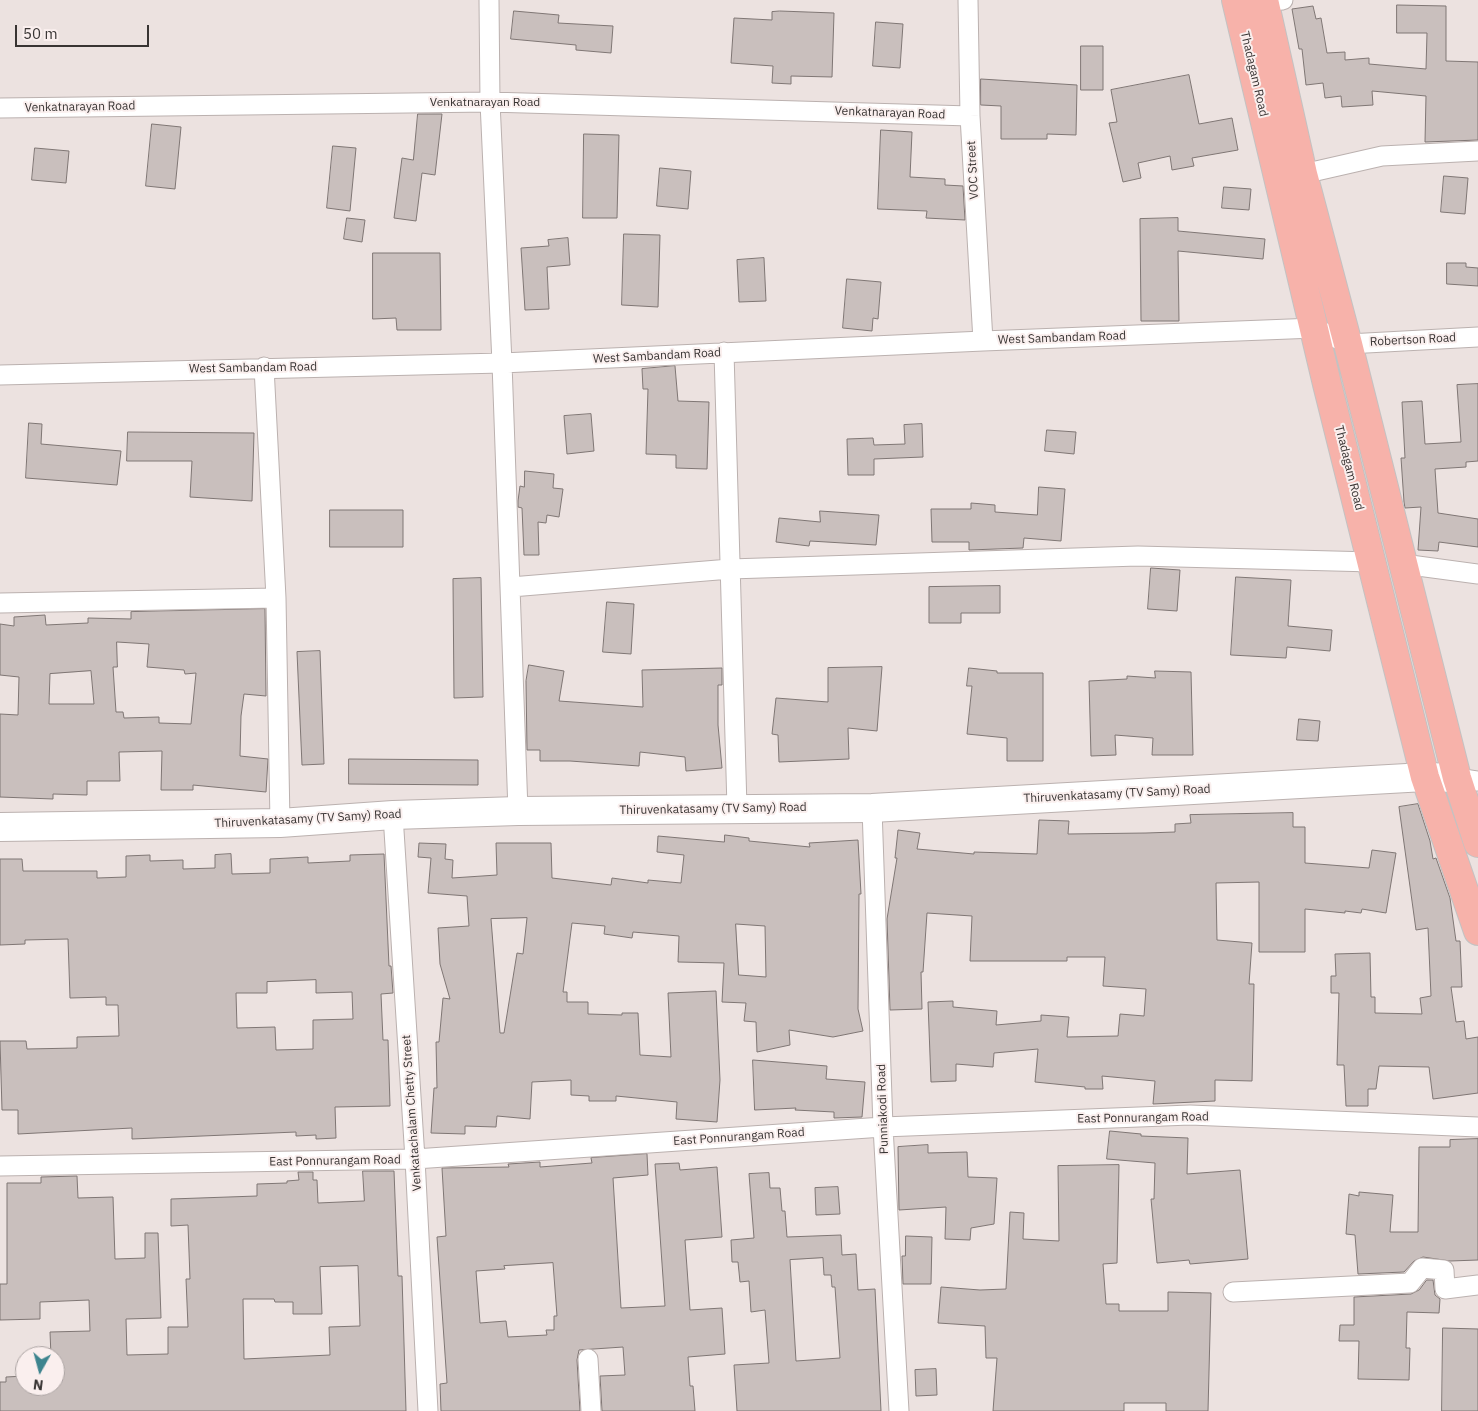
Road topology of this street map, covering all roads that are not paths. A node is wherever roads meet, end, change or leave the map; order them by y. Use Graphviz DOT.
graph roads {
  1 [pos="489,0"];
  2 [pos="968,0"];
  3 [pos="1236,0"];
  4 [pos="1270,0"];
  5 [pos="490,102"];
  6 [pos="0,108"];
  7 [pos="970,116"];
  8 [pos="1478,151"];
  9 [pos="1303,174"];
  10 [pos="1315,328"];
  11 [pos="1478,336"];
  12 [pos="983,341"];
  13 [pos="1348,344"];
  14 [pos="724,352"];
  15 [pos="502,364"];
  16 [pos="264,367"];
  17 [pos="0,375"];
  18 [pos="1373,562"];
  19 [pos="1403,564"];
  20 [pos="730,569"];
  21 [pos="1478,574"];
  22 [pos="511,587"];
  23 [pos="276,598"];
  24 [pos="0,603"];
  25 [pos="1425,776"];
  26 [pos="1468,779"];
  27 [pos="737,808"];
  28 [pos="872,808"];
  29 [pos="518,811"];
  30 [pos="393,815"];
  31 [pos="280,822"];
  32 [pos="0,827"];
  33 [pos="1478,843"];
  34 [pos="1478,931"];
  35 [pos="883,1127"];
  36 [pos="1478,1127"];
  37 [pos="415,1159"];
  38 [pos="0,1166"];
  39 [pos="1478,1285"];
  40 [pos="1233,1292"];
  41 [pos="588,1358"];
  42 [pos="428,1411"];
  43 [pos="591,1411"];
  44 [pos="899,1411"];
  1 -- 5 [label="street"];
  2 -- 7 [label="street, VOC Street"];
  3 -- 10 [label="main road, Thadagam Road"];
  4 -- 9 [label="main road, Thadagam Road"];
  5 -- 6 [label="street, Venkatnarayan Road"];
  5 -- 7 [label="street, Venkatnarayan Road"];
  5 -- 15 [label="street"];
  7 -- 12 [label="street, VOC Street"];
  8 -- 9 [label="street"];
  9 -- 13 [label="main road, Thadagam Road"];
  10 -- 12 [label="street, West Sambandam Road"];
  10 -- 13 [label="street"];
  10 -- 18 [label="main road, Thadagam Road"];
  11 -- 13 [label="street, Robertson Road"];
  12 -- 14 [label="street, West Sambandam Road"];
  13 -- 19 [label="main road, Thadagam Road"];
  14 -- 15 [label="street, West Sambandam Road"];
  14 -- 20 [label="street"];
  15 -- 16 [label="street, West Sambandam Road"];
  15 -- 22 [label="street"];
  16 -- 17 [label="street, West Sambandam Road"];
  16 -- 23 [label="street"];
  18 -- 20 [label="street"];
  18 -- 25 [label="main road, Thadagam Road"];
  19 -- 21 [label="street"];
  19 -- 26 [label="main road, Thadagam Road"];
  20 -- 22 [label="street"];
  20 -- 27 [label="street"];
  22 -- 29 [label="street"];
  23 -- 24 [label="street"];
  23 -- 31 [label="street"];
  25 -- 26 [label="main road, Thiruvenkatasamy (TV Samy) Road"];
  25 -- 28 [label="main road, Thiruvenkatasamy (TV Samy) Road"];
  25 -- 34 [label="main road, Thadagam Road"];
  26 -- 33 [label="main road, Thadagam Road"];
  27 -- 28 [label="main road, Thiruvenkatasamy (TV Samy) Road"];
  27 -- 29 [label="main road, Thiruvenkatasamy (TV Samy) Road"];
  28 -- 35 [label="street, Punniakodi Road"];
  29 -- 30 [label="main road, Thiruvenkatasamy (TV Samy) Road"];
  30 -- 31 [label="main road, Thiruvenkatasamy (TV Samy) Road"];
  30 -- 37 [label="street, Venkatachalam Chetty Street"];
  31 -- 32 [label="main road, Thiruvenkatasamy (TV Samy) Road"];
  35 -- 36 [label="street, East Ponnurangam Road"];
  35 -- 37 [label="street, East Ponnurangam Road"];
  35 -- 44 [label="street, Punniakodi Road"];
  37 -- 38 [label="street, East Ponnurangam Road"];
  37 -- 42 [label="street, Venkatachalam Chetty Street"];
  39 -- 40 [label="street"];
  41 -- 43 [label="street"];
}
